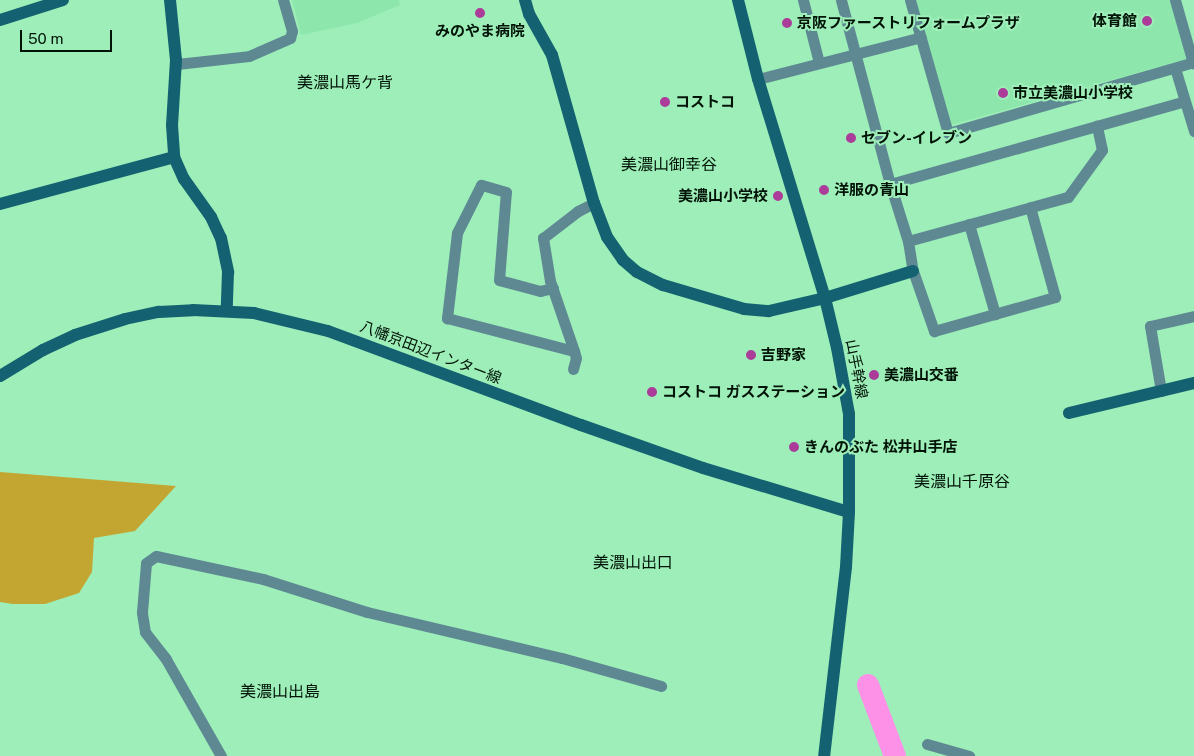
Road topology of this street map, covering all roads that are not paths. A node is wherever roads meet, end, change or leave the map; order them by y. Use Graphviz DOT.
graph roads {
  1 [pos="63,0"];
  2 [pos="170,0"];
  3 [pos="283,0"];
  4 [pos="525,0"];
  5 [pos="738,0"];
  6 [pos="803,0"];
  7 [pos="841,0"];
  8 [pos="910,0"];
  9 [pos="1175,0"];
  10 [pos="0,20"];
  11 [pos="921,37"];
  12 [pos="856,53"];
  13 [pos="1194,62"];
  14 [pos="819,63"];
  15 [pos="176,64"];
  16 [pos="1176,68"];
  17 [pos="758,79"];
  18 [pos="1185,101"];
  19 [pos="1097,126"];
  20 [pos="1194,131"];
  21 [pos="174,158"];
  22 [pos="890,184"];
  23 [pos="594,203"];
  24 [pos="0,204"];
  25 [pos="1030,207"];
  26 [pos="969,224"];
  27 [pos="908,241"];
  28 [pos="913,271"];
  29 [pos="553,288"];
  30 [pos="824,298"];
  31 [pos="228,310"];
  32 [pos="995,314"];
  33 [pos="1194,316"];
  34 [pos="574,351"];
  35 [pos="573,369"];
  36 [pos="0,376"];
  37 [pos="1194,383"];
  38 [pos="1161,391"];
  39 [pos="1069,413"];
  40 [pos="849,512"];
  41 [pos="661,686"];
  42 [pos="927,744"];
  43 [pos="221,756"];
  44 [pos="824,756"];
  45 [pos="968,756"];
  1 -- 10 [label="street"];
  2 -- 15 [label="street"];
  3 -- 15 [label="street"];
  4 -- 23 [label="street"];
  5 -- 17 [label="street, 山手幹線"];
  6 -- 14 [label="street"];
  7 -- 12 [label="street"];
  8 -- 11 [label="street"];
  9 -- 13 [label="street"];
  11 -- 12 [label="street"];
  11 -- 16 [label="street"];
  12 -- 14 [label="street"];
  12 -- 22 [label="street"];
  13 -- 16 [label="street"];
  14 -- 17 [label="street"];
  15 -- 21 [label="street"];
  16 -- 18 [label="street"];
  17 -- 30 [label="street, 山手幹線"];
  18 -- 19 [label="street"];
  18 -- 20 [label="street"];
  19 -- 22 [label="street"];
  19 -- 25 [label="street"];
  21 -- 24 [label="street"];
  21 -- 31 [label="street"];
  22 -- 27 [label="street"];
  23 -- 29 [label="street"];
  23 -- 30 [label="street"];
  25 -- 26 [label="street"];
  25 -- 32 [label="street"];
  26 -- 27 [label="street"];
  26 -- 32 [label="street"];
  27 -- 28 [label="street"];
  28 -- 30 [label="street"];
  28 -- 32 [label="street"];
  29 -- 34 [label="street"];
  29 -- 34 [label="street"];
  30 -- 40 [label="street, 山手幹線"];
  31 -- 36 [label="street, 八幡京田辺インター線"];
  31 -- 40 [label="street, 八幡京田辺インター線"];
  33 -- 38 [label="street"];
  34 -- 35 [label="street"];
  37 -- 38 [label="street"];
  38 -- 39 [label="street"];
  40 -- 44 [label="street, 山手幹線"];
  41 -- 43 [label="street"];
  42 -- 45 [label="street"];
}
